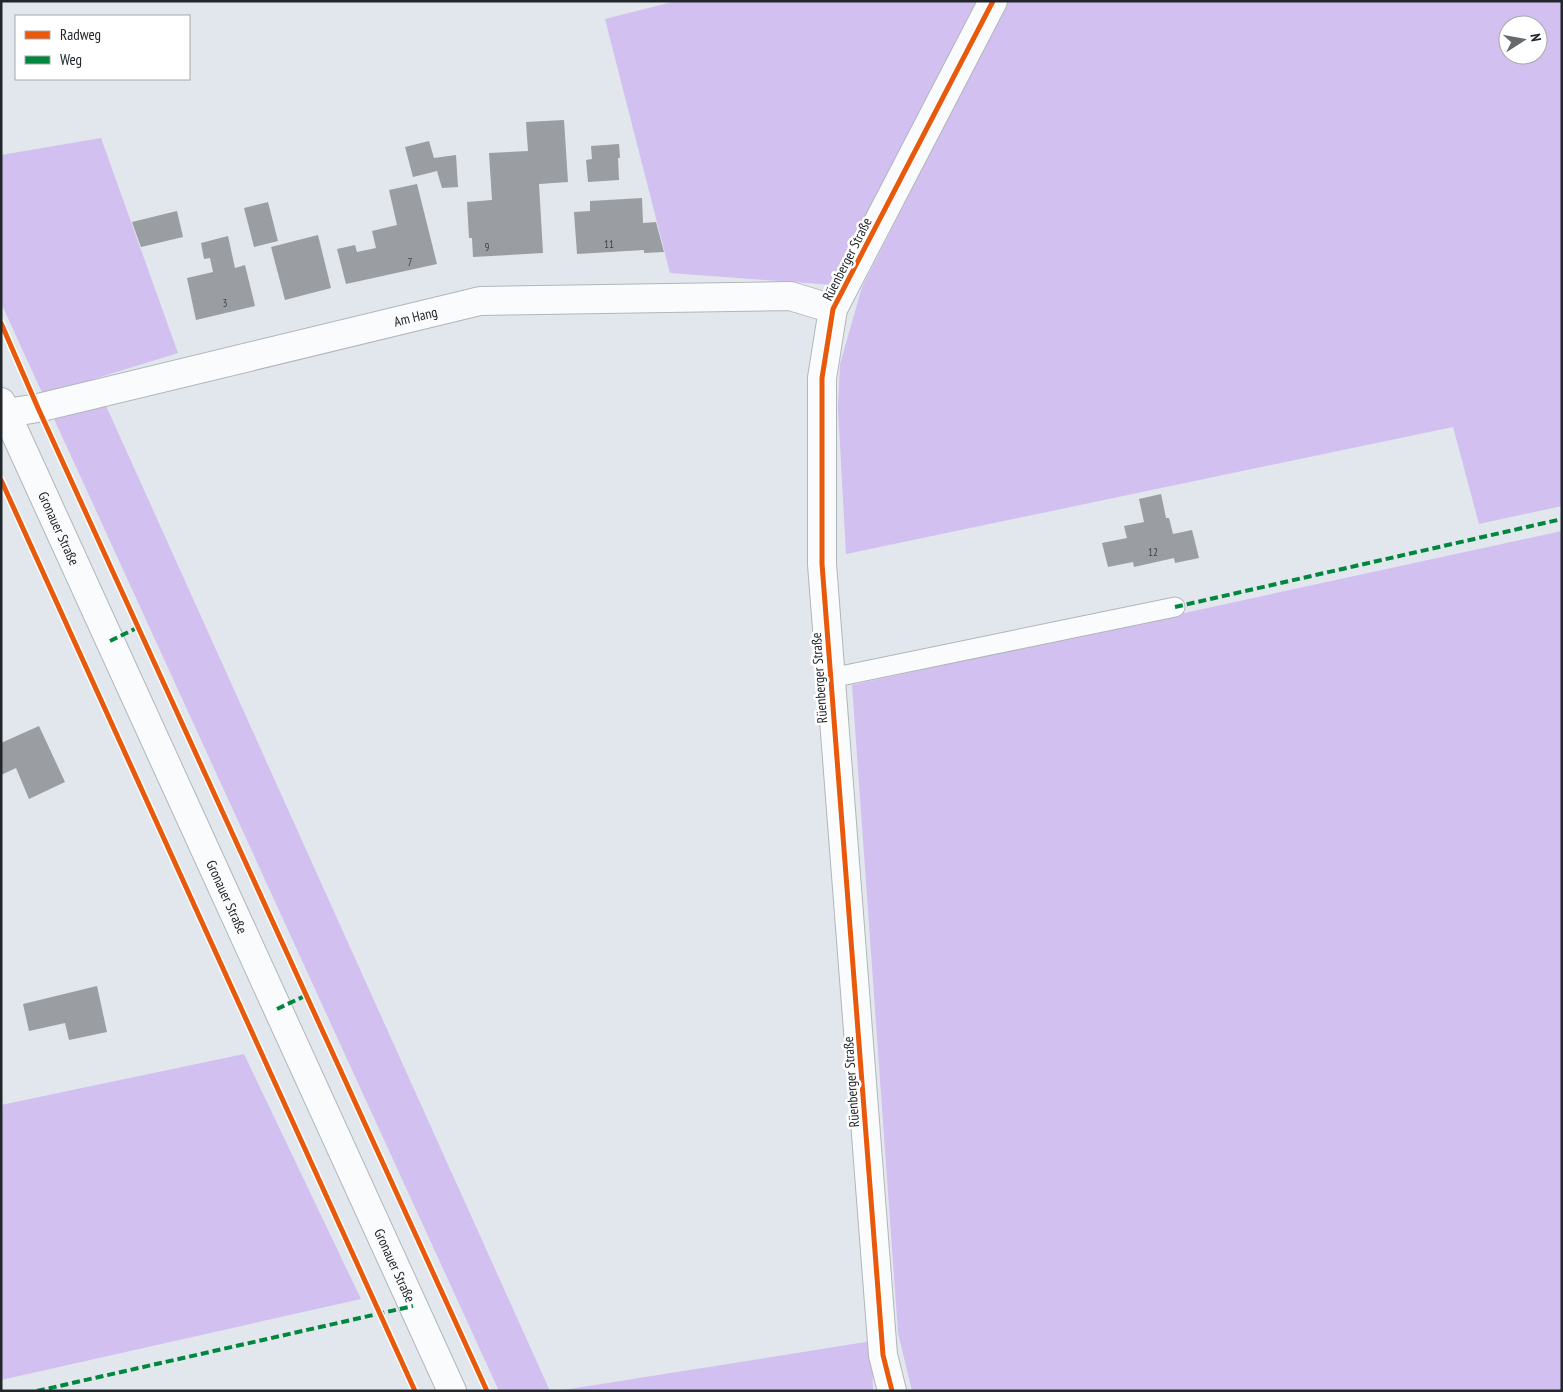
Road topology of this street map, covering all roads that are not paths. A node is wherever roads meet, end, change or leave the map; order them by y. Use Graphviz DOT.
graph roads {
  1 [pos="993,1"];
  2 [pos="833,309"];
  3 [pos="3,410"];
  4 [pos="1175,608"];
  5 [pos="831,678"];
  6 [pos="452,1391"];
  7 [pos="892,1391"];
  1 -- 2 [label="street, Rüenberger Straße"];
  2 -- 3 [label="street, Am Hang"];
  2 -- 5 [label="street, Rüenberger Straße"];
  3 -- 6 [label="street, Gronauer Straße"];
  4 -- 5 [label="lane"];
  5 -- 7 [label="street, Rüenberger Straße"];
}
